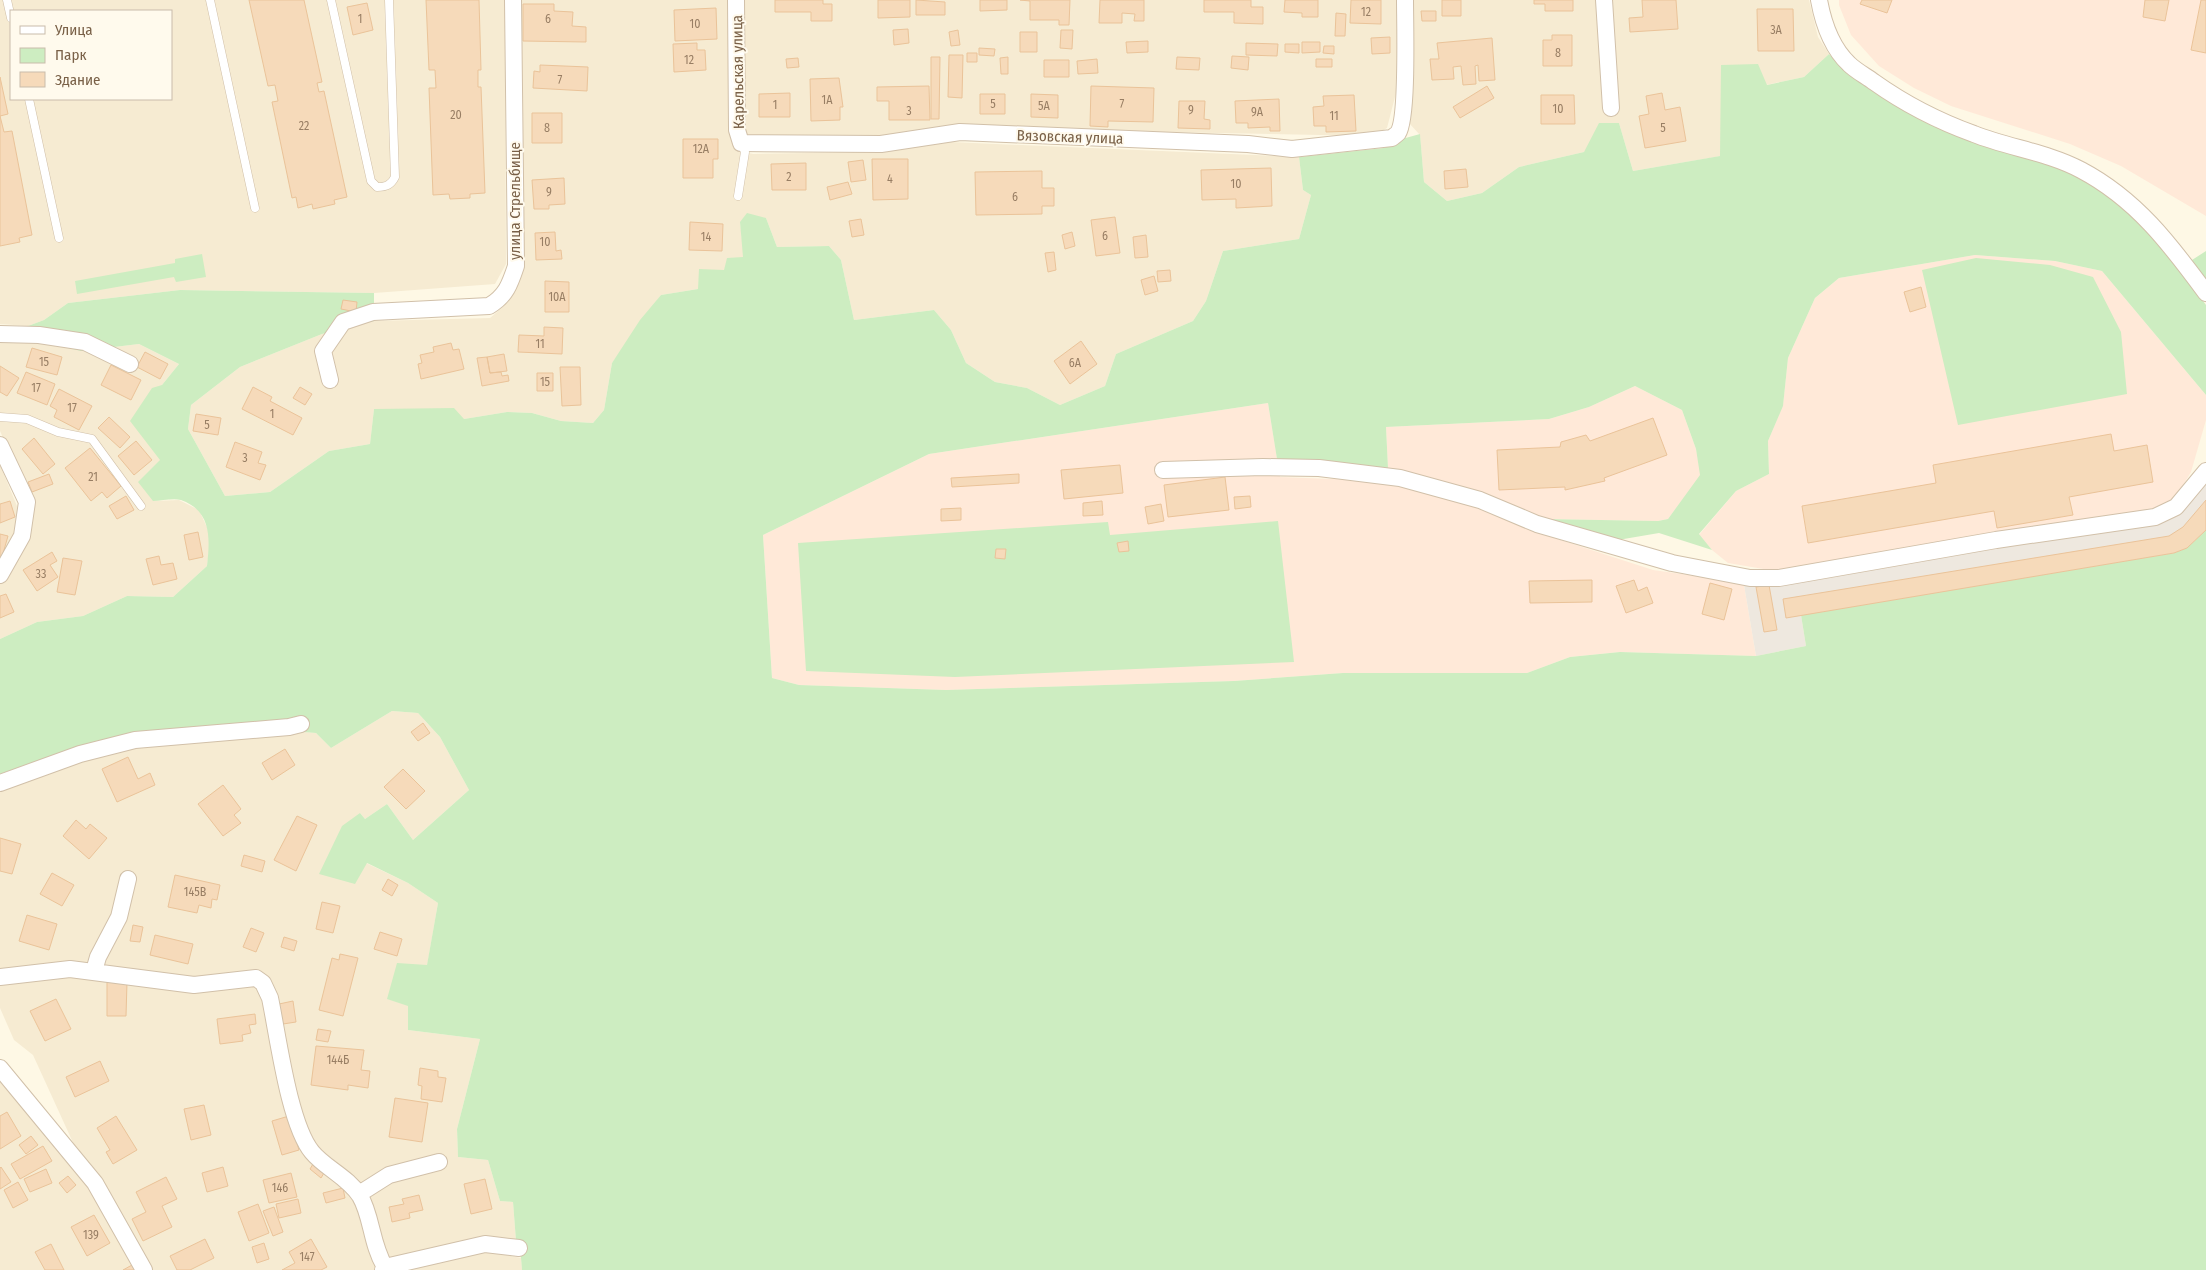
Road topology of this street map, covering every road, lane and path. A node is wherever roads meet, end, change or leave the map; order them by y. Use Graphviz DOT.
graph roads {
  1 [pos="7,0"];
  2 [pos="210,0"];
  3 [pos="331,0"];
  4 [pos="389,0"];
  5 [pos="513,0"];
  6 [pos="736,0"];
  7 [pos="1405,0"];
  8 [pos="1604,0"];
  9 [pos="1819,0"];
  10 [pos="10,14"];
  11 [pos="29,100"];
  12 [pos="1611,108"];
  13 [pos="741,143"];
  14 [pos="738,196"];
  15 [pos="255,208"];
  16 [pos="59,238"];
  17 [pos="2206,294"];
  18 [pos="0,334"];
  19 [pos="130,364"];
  20 [pos="330,380"];
  21 [pos="0,417"];
  22 [pos="0,446"];
  23 [pos="1163,470"];
  24 [pos="2206,471"];
  25 [pos="141,506"];
  26 [pos="0,575"];
  27 [pos="301,724"];
  28 [pos="0,783"];
  29 [pos="128,879"];
  30 [pos="94,971"];
  31 [pos="0,977"];
  32 [pos="0,1068"];
  33 [pos="439,1162"];
  34 [pos="359,1194"];
  35 [pos="519,1248"];
  36 [pos="384,1269"];
  37 [pos="144,1270"];
  1 -- 10 [label="lane"];
  2 -- 15 [label="lane"];
  3 -- 4 [label="lane"];
  5 -- 20 [label="street, улица Стрельбище"];
  6 -- 13 [label="street, Карельская улица"];
  7 -- 13 [label="street, Вязовская улица"];
  8 -- 12 [label="street"];
  9 -- 17 [label="street"];
  11 -- 16 [label="lane"];
  13 -- 14 [label="lane"];
  18 -- 19 [label="street"];
  21 -- 25 [label="lane"];
  22 -- 26 [label="street"];
  23 -- 24 [label="street"];
  27 -- 28 [label="street"];
  29 -- 30 [label="street"];
  30 -- 31 [label="street"];
  30 -- 34 [label="street"];
  32 -- 37 [label="street"];
  33 -- 34 [label="street"];
  34 -- 36 [label="street"];
  35 -- 36 [label="street"];
}
